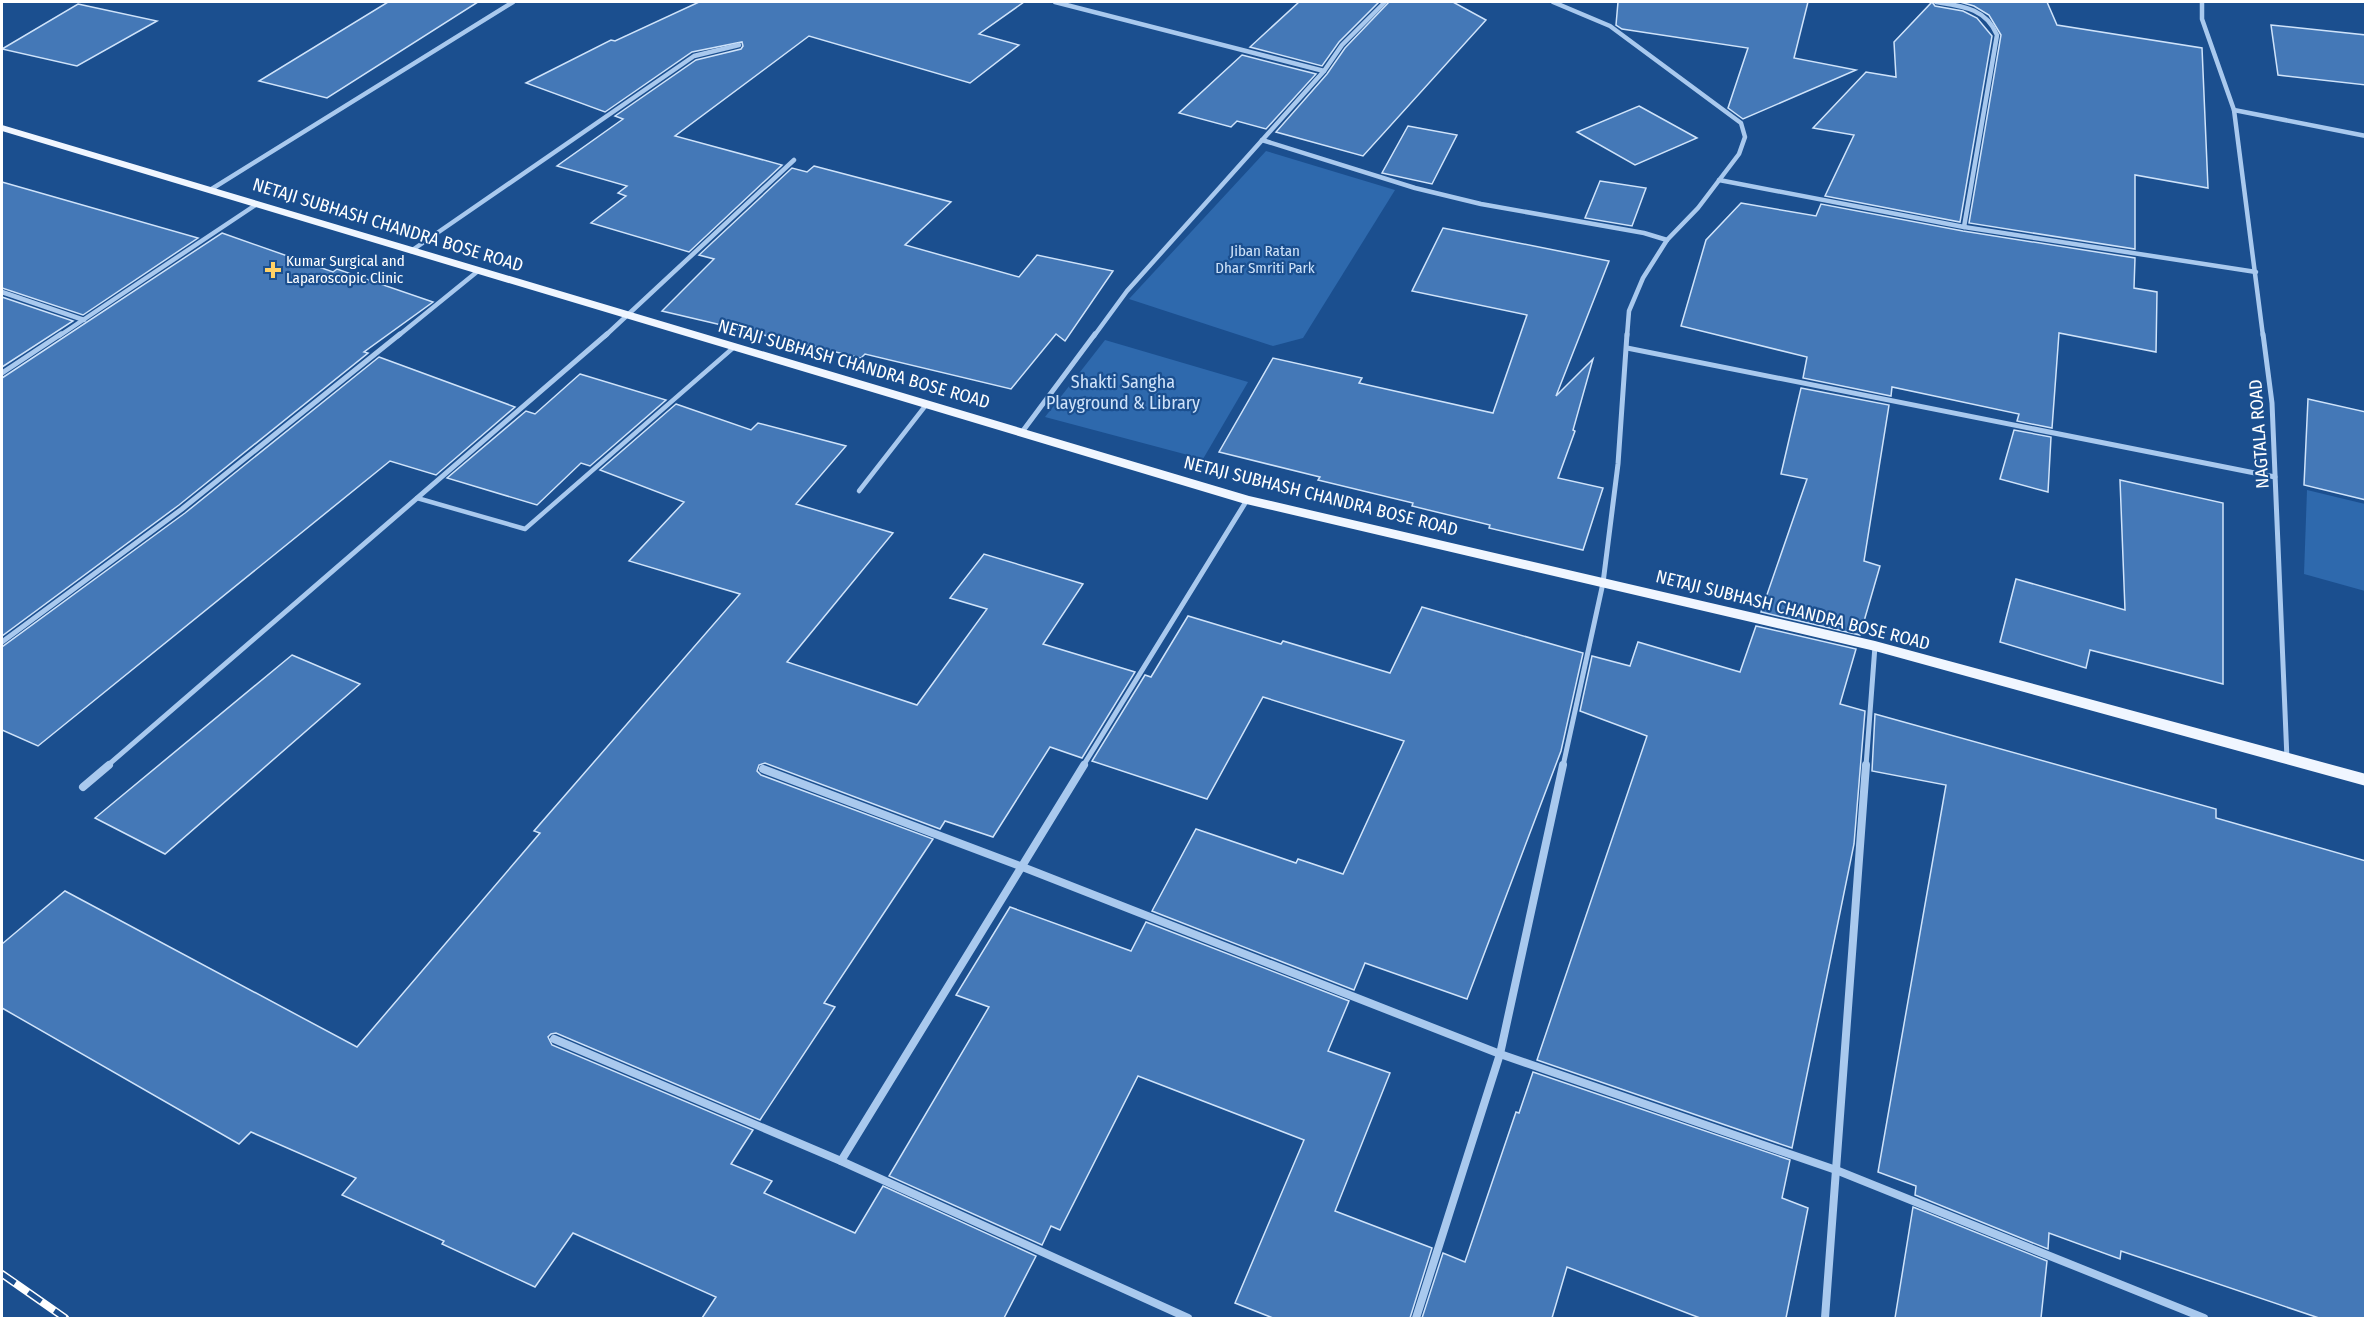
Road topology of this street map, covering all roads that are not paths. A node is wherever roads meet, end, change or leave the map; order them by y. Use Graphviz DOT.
graph roads {
  1 [pos="513,2"];
  2 [pos="1055,2"];
  3 [pos="1385,2"];
  4 [pos="1553,2"];
  5 [pos="1936,2"];
  6 [pos="2202,2"];
  7 [pos="739,45"];
  8 [pos="1324,71"];
  9 [pos="2234,110"];
  10 [pos="2,128"];
  11 [pos="2366,136"];
  12 [pos="1262,140"];
  13 [pos="794,160"];
  14 [pos="1719,180"];
  15 [pos="210,190"];
  16 [pos="257,204"];
  17 [pos="1964,227"];
  18 [pos="1667,240"];
  19 [pos="411,251"];
  20 [pos="478,271"];
  21 [pos="2256,272"];
  22 [pos="2,292"];
  23 [pos="628,316"];
  24 [pos="84,320"];
  25 [pos="733,348"];
  26 [pos="1627,348"];
  27 [pos="2,373"];
  28 [pos="926,405"];
  29 [pos="1022,432"];
  30 [pos="2276,477"];
  31 [pos="859,491"];
  32 [pos="417,498"];
  33 [pos="1247,500"];
  34 [pos="1603,583"];
  35 [pos="2,642"];
  36 [pos="1875,646"];
  37 [pos="2288,759"];
  38 [pos="763,769"];
  39 [pos="2366,780"];
  40 [pos="83,787"];
  41 [pos="1020,866"];
  42 [pos="554,1039"];
  43 [pos="1500,1054"];
  44 [pos="841,1161"];
  45 [pos="1836,1170"];
  46 [pos="1188,1318"];
  47 [pos="1416,1318"];
  48 [pos="1825,1318"];
  49 [pos="2204,1318"];
  1 -- 15 [label="street"];
  2 -- 8 [label="street"];
  3 -- 8 [label="street"];
  4 -- 14 [label="street"];
  5 -- 17 [label="street"];
  6 -- 9 [label="street, NAGTALA ROAD"];
  7 -- 19 [label="street"];
  8 -- 12 [label="street"];
  9 -- 11 [label="street"];
  9 -- 21 [label="street, NAGTALA ROAD"];
  10 -- 15 [label="main road, NETAJI SUBHASH CHANDRA BOSE ROAD"];
  12 -- 18 [label="street"];
  12 -- 29 [label="street"];
  13 -- 23 [label="street"];
  14 -- 17 [label="street"];
  14 -- 18 [label="street"];
  15 -- 16 [label="main road, NETAJI SUBHASH CHANDRA BOSE ROAD"];
  16 -- 19 [label="main road, NETAJI SUBHASH CHANDRA BOSE ROAD"];
  16 -- 24 [label="street"];
  17 -- 21 [label="street"];
  18 -- 26 [label="street"];
  19 -- 20 [label="main road, NETAJI SUBHASH CHANDRA BOSE ROAD"];
  20 -- 23 [label="main road, NETAJI SUBHASH CHANDRA BOSE ROAD"];
  20 -- 35 [label="street"];
  21 -- 30 [label="street, NAGTALA ROAD"];
  22 -- 24 [label="street"];
  23 -- 25 [label="main road, NETAJI SUBHASH CHANDRA BOSE ROAD"];
  23 -- 32 [label="street"];
  24 -- 27 [label="street"];
  25 -- 28 [label="main road, NETAJI SUBHASH CHANDRA BOSE ROAD"];
  25 -- 32 [label="lane"];
  26 -- 30 [label="street"];
  26 -- 34 [label="street"];
  28 -- 29 [label="main road, NETAJI SUBHASH CHANDRA BOSE ROAD"];
  28 -- 31 [label="lane"];
  29 -- 33 [label="main road, NETAJI SUBHASH CHANDRA BOSE ROAD"];
  30 -- 37 [label="street, NAGTALA ROAD"];
  32 -- 40 [label="street"];
  33 -- 34 [label="main road, NETAJI SUBHASH CHANDRA BOSE ROAD"];
  33 -- 41 [label="street"];
  34 -- 36 [label="main road, NETAJI SUBHASH CHANDRA BOSE ROAD"];
  34 -- 43 [label="street"];
  36 -- 37 [label="main road, NETAJI SUBHASH CHANDRA BOSE ROAD"];
  36 -- 45 [label="street"];
  37 -- 39 [label="main road, NETAJI SUBHASH CHANDRA BOSE ROAD"];
  38 -- 41 [label="street"];
  41 -- 43 [label="street"];
  41 -- 44 [label="street"];
  42 -- 44 [label="street"];
  43 -- 45 [label="street"];
  43 -- 47 [label="street"];
  44 -- 46 [label="street"];
  45 -- 48 [label="street"];
  45 -- 49 [label="street"];
}
